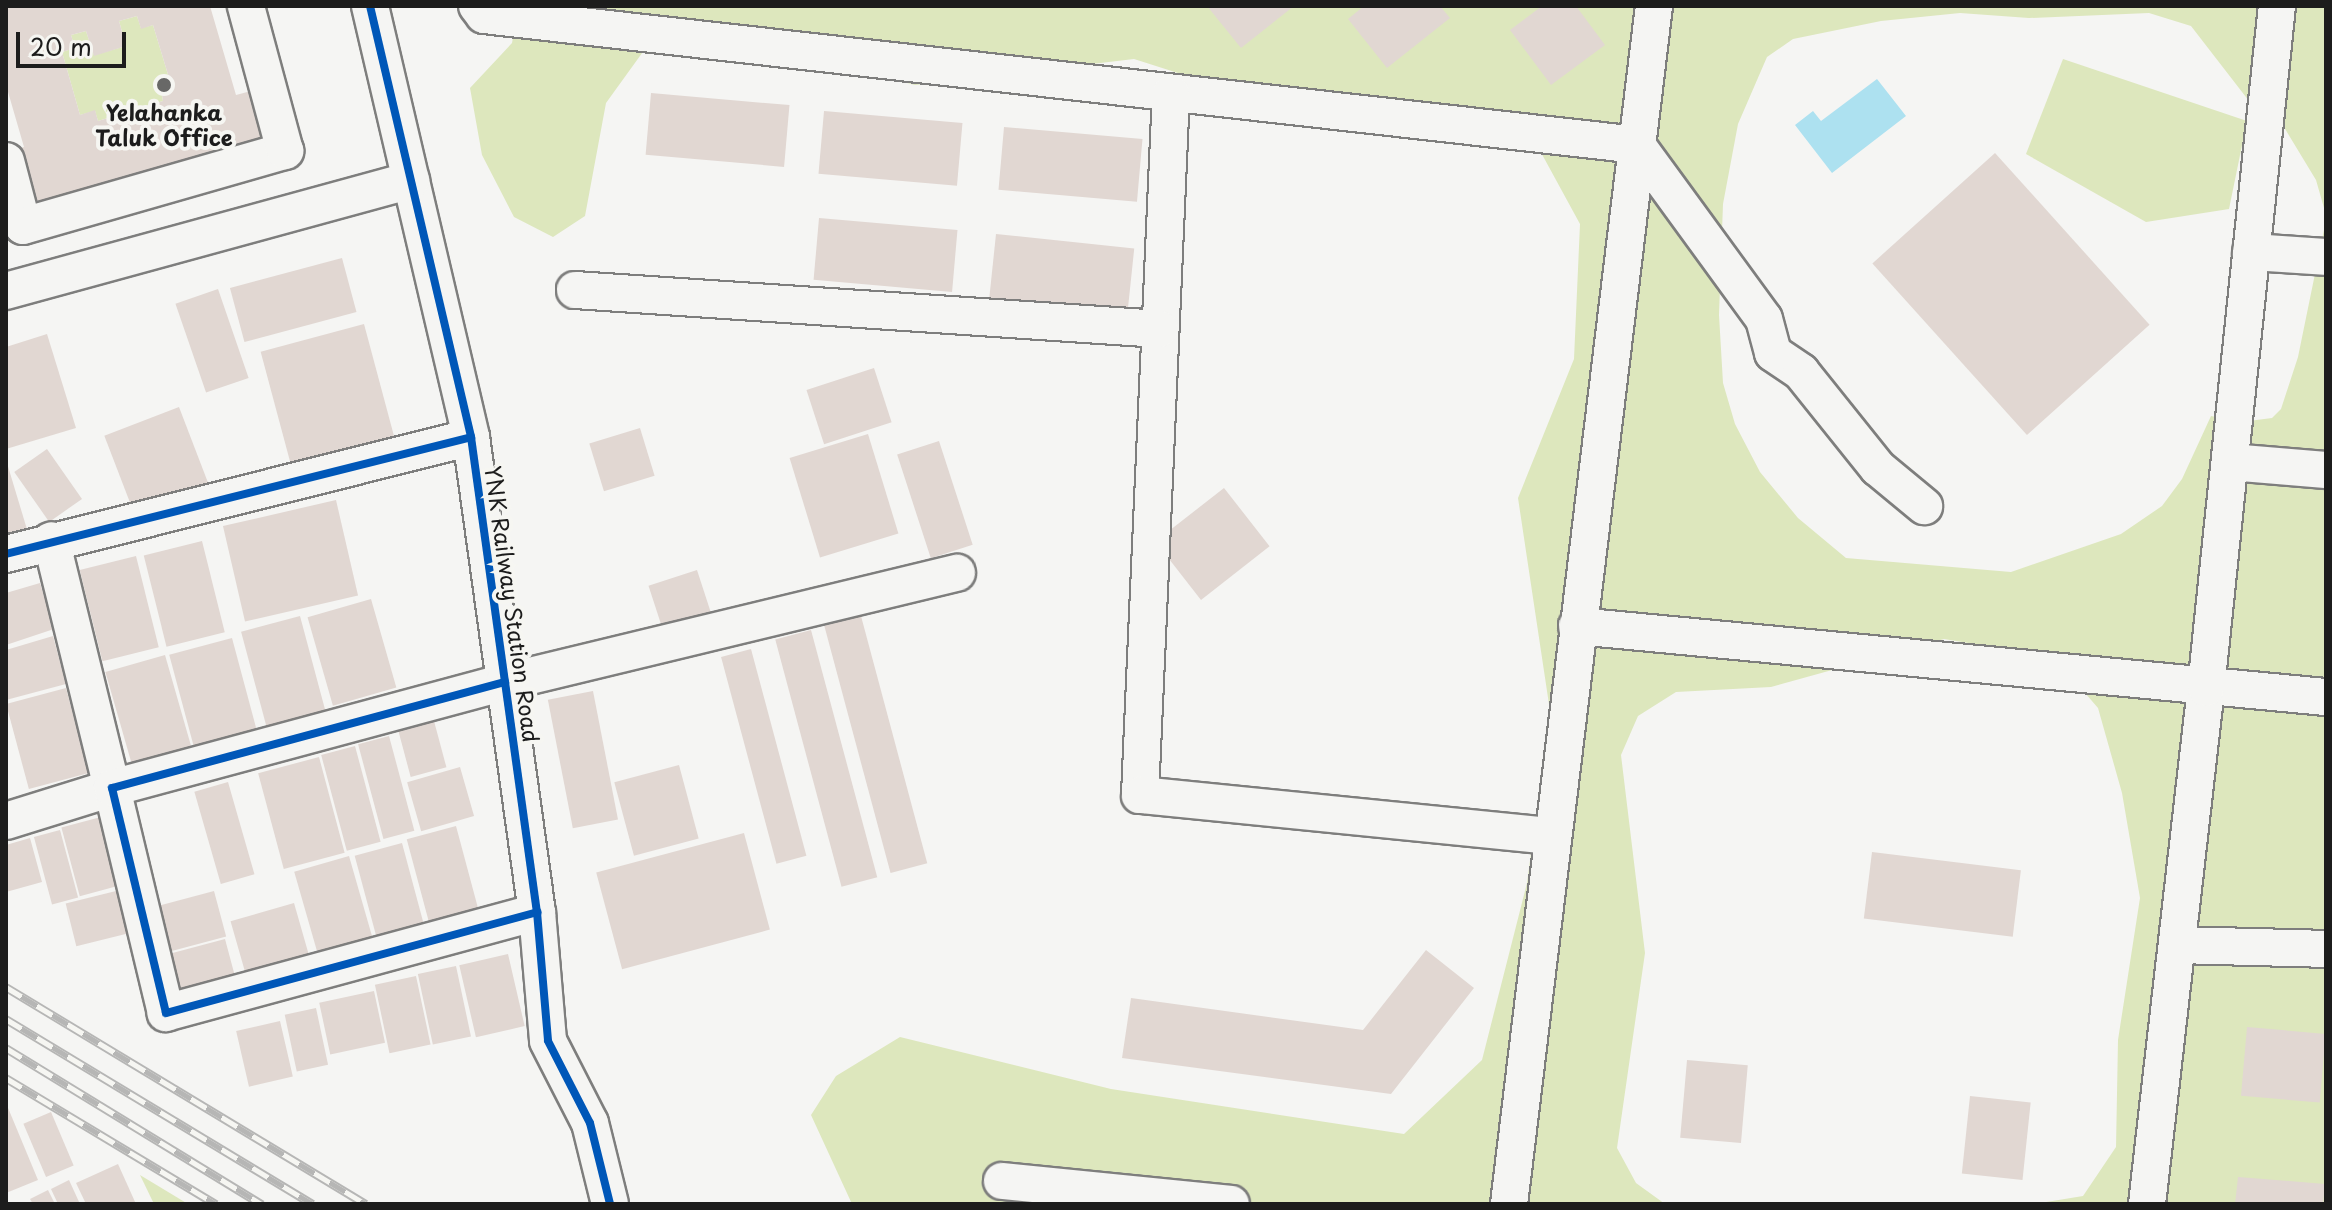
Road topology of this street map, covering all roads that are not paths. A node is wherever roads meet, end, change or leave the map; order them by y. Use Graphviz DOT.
graph roads {
  1 [pos="246,6"];
  2 [pos="370,6"];
  3 [pos="477,6"];
  4 [pos="1654,6"];
  5 [pos="2277,6"];
  6 [pos="1171,93"];
  7 [pos="1637,145"];
  8 [pos="6,161"];
  9 [pos="411,180"];
  10 [pos="2251,252"];
  11 [pos="2326,257"];
  12 [pos="575,290"];
  13 [pos="6,291"];
  14 [pos="1160,329"];
  15 [pos="471,437"];
  16 [pos="2230,462"];
  17 [pos="2326,470"];
  18 [pos="1924,506"];
  19 [pos="51,540"];
  20 [pos="6,554"];
  21 [pos="957,573"];
  22 [pos="1577,626"];
  23 [pos="505,682"];
  24 [pos="2206,688"];
  25 [pos="2326,697"];
  26 [pos="112,788"];
  27 [pos="6,821"];
  28 [pos="1551,836"];
  29 [pos="537,912"];
  30 [pos="2177,945"];
  31 [pos="2326,949"];
  32 [pos="1002,1181"];
  33 [pos="610,1204"];
  34 [pos="1231,1204"];
  35 [pos="1509,1204"];
  36 [pos="2147,1204"];
  1 -- 8 [label="street"];
  2 -- 9 [label="street, YNK Railway Station Road"];
  3 -- 6 [label="street"];
  4 -- 7 [label="street"];
  5 -- 10 [label="street"];
  6 -- 7 [label="street"];
  6 -- 14 [label="street"];
  7 -- 18 [label="street"];
  7 -- 22 [label="street"];
  9 -- 13 [label="street"];
  9 -- 15 [label="street, YNK Railway Station Road"];
  10 -- 11 [label="street"];
  10 -- 16 [label="street"];
  12 -- 14 [label="street"];
  14 -- 28 [label="street"];
  15 -- 19 [label="street"];
  15 -- 23 [label="street, YNK Railway Station Road"];
  16 -- 17 [label="street"];
  16 -- 24 [label="street"];
  19 -- 20 [label="street"];
  19 -- 26 [label="street"];
  21 -- 23 [label="street"];
  22 -- 24 [label="street"];
  22 -- 28 [label="street"];
  23 -- 26 [label="street"];
  23 -- 29 [label="street, YNK Railway Station Road"];
  24 -- 25 [label="street"];
  24 -- 30 [label="street"];
  26 -- 27 [label="street"];
  26 -- 29 [label="street"];
  28 -- 35 [label="street"];
  29 -- 33 [label="street, YNK Railway Station Road"];
  30 -- 31 [label="street"];
  30 -- 36 [label="street"];
  32 -- 34 [label="street"];
}
